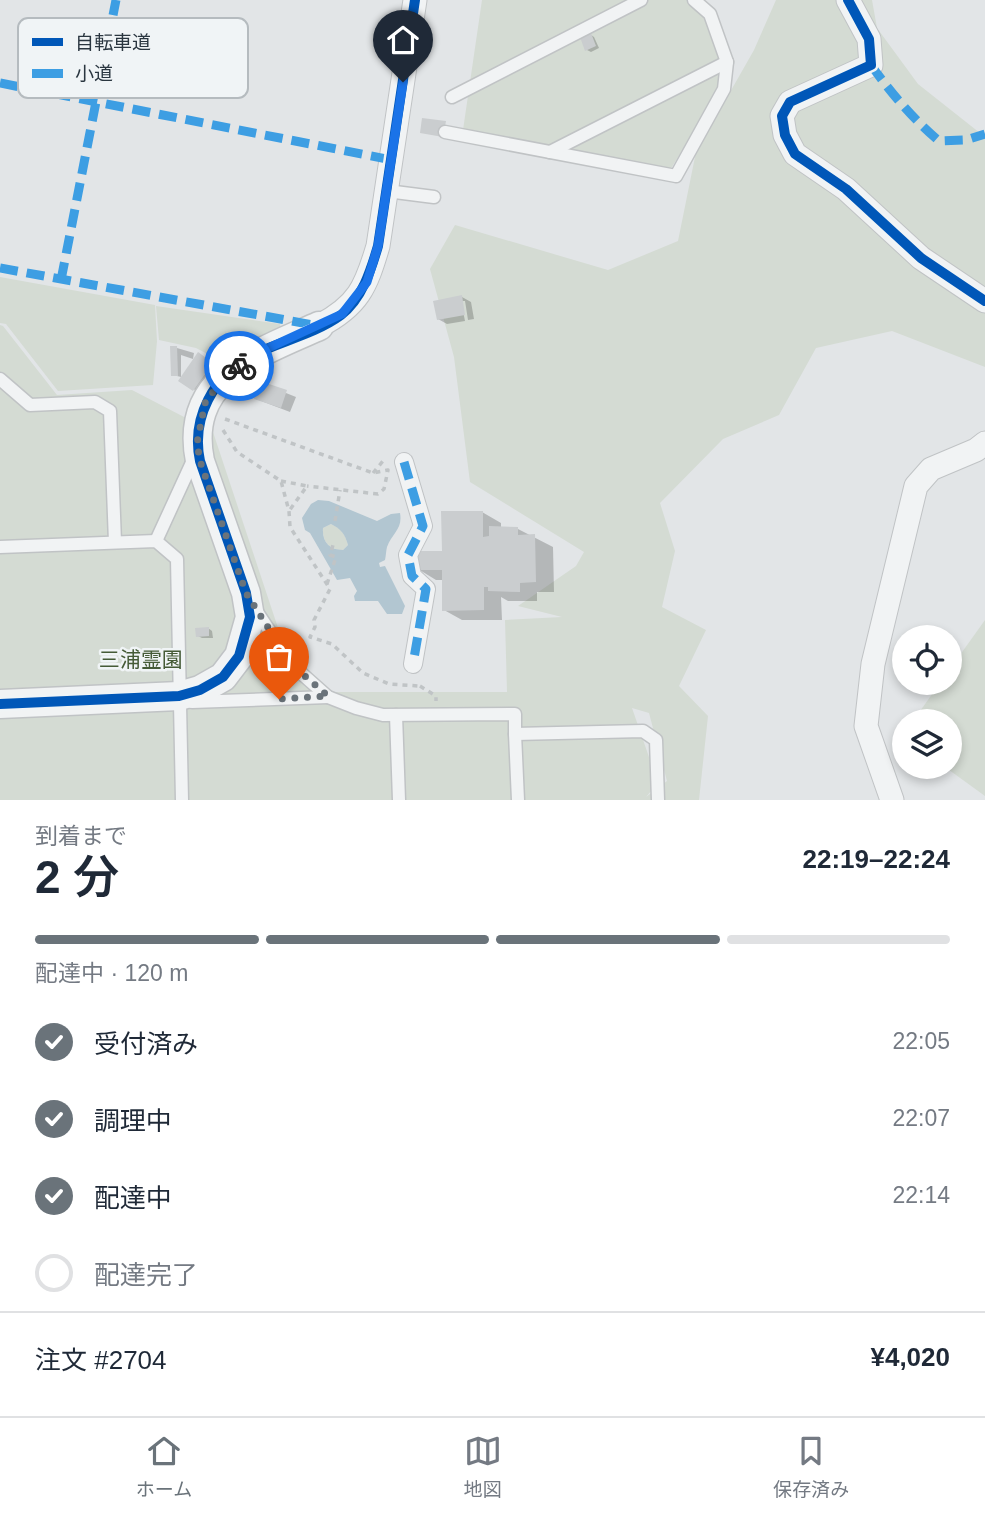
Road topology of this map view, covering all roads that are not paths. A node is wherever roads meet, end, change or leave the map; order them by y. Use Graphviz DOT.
graph roads {
  1 [pos="415,0"];
  2 [pos="641,0"];
  3 [pos="694,0"];
  4 [pos="848,0"];
  5 [pos="727,62"];
  6 [pos="452,97"];
  7 [pos="446,132"];
  8 [pos="550,152"];
  9 [pos="387,191"];
  10 [pos="434,197"];
  11 [pos="985,301"];
  12 [pos="319,326"];
  13 [pos="0,379"];
  14 [pos="985,443"];
  15 [pos="198,450"];
  16 [pos="404,462"];
  17 [pos="156,541"];
  18 [pos="115,542"];
  19 [pos="0,547"];
  20 [pos="246,593"];
  21 [pos="413,664"];
  22 [pos="328,696"];
  23 [pos="180,699"];
  24 [pos="0,704"];
  25 [pos="396,715"];
  26 [pos="516,734"];
  27 [pos="182,800"];
  28 [pos="399,800"];
  29 [pos="518,800"];
  30 [pos="658,800"];
  31 [pos="892,800"];
  1 -- 9 [label="street"];
  2 -- 6 [label="lane"];
  3 -- 5 [label="lane"];
  4 -- 11 [label="street"];
  5 -- 8 [label="lane"];
  5 -- 8 [label="lane"];
  7 -- 8 [label="lane"];
  9 -- 10 [label="lane"];
  9 -- 12 [label="street"];
  12 -- 15 [label="street"];
  13 -- 18 [label="lane"];
  14 -- 31 [label="street"];
  15 -- 17 [label="lane"];
  15 -- 20 [label="street"];
  16 -- 21 [label="street"];
  17 -- 18 [label="lane"];
  17 -- 23 [label="lane"];
  18 -- 19 [label="lane"];
  20 -- 22 [label="lane"];
  20 -- 23 [label="street"];
  22 -- 23 [label="lane"];
  22 -- 25 [label="lane"];
  23 -- 24 [label="street"];
  23 -- 27 [label="lane"];
  25 -- 26 [label="lane"];
  25 -- 28 [label="lane"];
  26 -- 29 [label="lane"];
  26 -- 30 [label="lane"];
}
